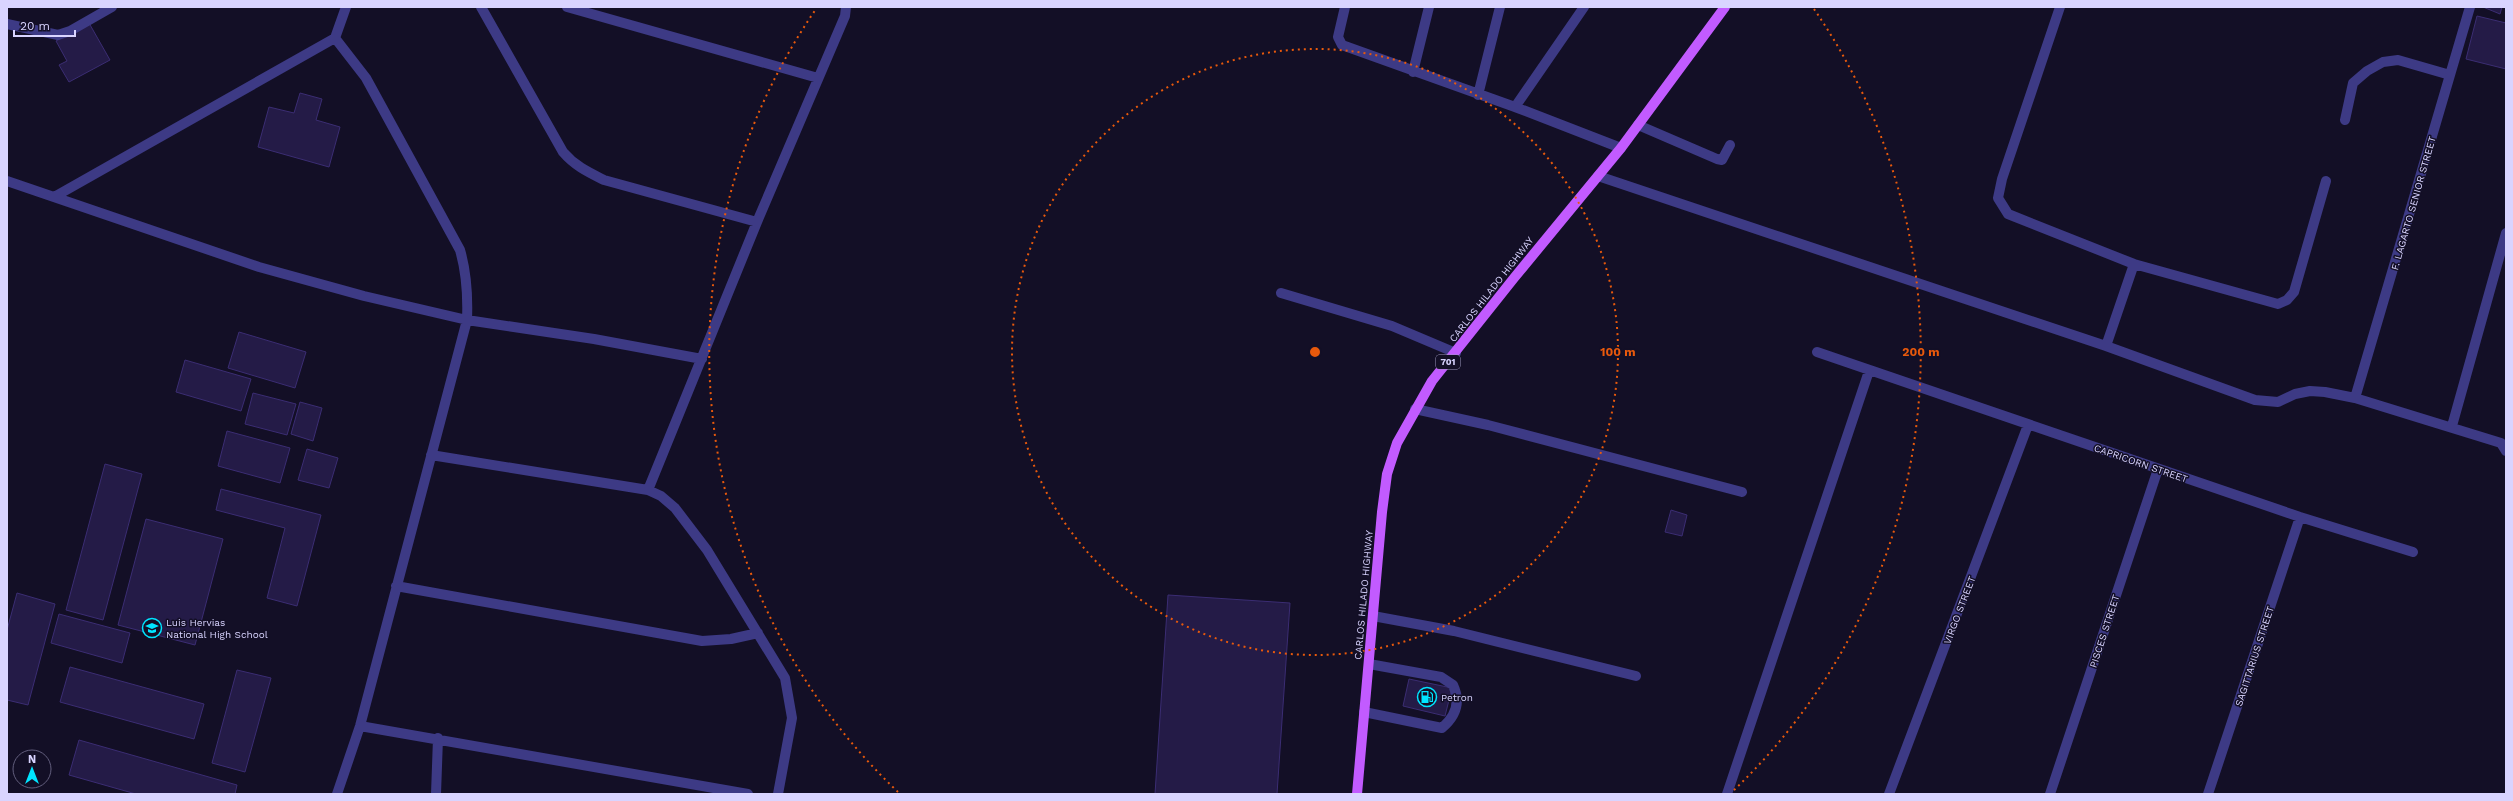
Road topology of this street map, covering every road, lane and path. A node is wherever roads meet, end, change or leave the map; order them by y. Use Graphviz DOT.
graph roads {
  1 [pos="112,7"];
  2 [pos="346,7"];
  3 [pos="481,7"];
  4 [pos="567,7"];
  5 [pos="846,7"];
  6 [pos="1345,7"];
  7 [pos="1429,7"];
  8 [pos="1500,7"];
  9 [pos="1584,7"];
  10 [pos="1725,7"];
  11 [pos="2060,7"];
  12 [pos="2470,7"];
  13 [pos="7,24"];
  14 [pos="336,38"];
  15 [pos="1413,72"];
  16 [pos="2450,75"];
  17 [pos="818,78"];
  18 [pos="1478,95"];
  19 [pos="1515,107"];
  20 [pos="2345,120"];
  21 [pos="1638,124"];
  22 [pos="1730,145"];
  23 [pos="1621,148"];
  24 [pos="1598,176"];
  25 [pos="7,181"];
  26 [pos="2326,181"];
  27 [pos="54,197"];
  28 [pos="757,222"];
  29 [pos="2506,233"];
  30 [pos="2134,264"];
  31 [pos="1281,293"];
  32 [pos="467,320"];
  33 [pos="2106,346"];
  34 [pos="1817,352"];
  35 [pos="1456,353"];
  36 [pos="702,359"];
  37 [pos="1870,371"];
  38 [pos="2355,398"];
  39 [pos="1415,409"];
  40 [pos="2028,425"];
  41 [pos="2452,426"];
  42 [pos="2506,451"];
  43 [pos="431,454"];
  44 [pos="2158,469"];
  45 [pos="648,490"];
  46 [pos="1742,492"];
  47 [pos="2300,517"];
  48 [pos="2413,552"];
  49 [pos="396,586"];
  50 [pos="1373,616"];
  51 [pos="758,633"];
  52 [pos="1369,664"];
  53 [pos="1636,676"];
  54 [pos="1364,712"];
  55 [pos="360,726"];
  56 [pos="438,738"];
  57 [pos="337,794"];
  58 [pos="436,794"];
  59 [pos="748,794"];
  60 [pos="778,794"];
  61 [pos="1357,794"];
  62 [pos="1727,794"];
  63 [pos="1889,794"];
  64 [pos="2050,794"];
  65 [pos="2208,794"];
  1 -- 13 [label="street"];
  2 -- 14 [label="street"];
  3 -- 28 [label="street"];
  4 -- 17 [label="street"];
  5 -- 17 [label="street"];
  6 -- 15 [label="street"];
  7 -- 15 [label="street"];
  8 -- 18 [label="street"];
  9 -- 19 [label="street"];
  10 -- 21 [label="main road, CARLOS HILADO HIGHWAY / 701"];
  11 -- 30 [label="street"];
  12 -- 16 [label="street, F. LAGARTO SENIOR STREET"];
  14 -- 27 [label="street"];
  14 -- 32 [label="street"];
  15 -- 18 [label="street"];
  16 -- 20 [label="street"];
  16 -- 38 [label="street, F. LAGARTO SENIOR STREET"];
  17 -- 28 [label="street"];
  18 -- 19 [label="street"];
  19 -- 23 [label="street"];
  21 -- 22 [label="street"];
  21 -- 23 [label="main road, CARLOS HILADO HIGHWAY / 701"];
  23 -- 24 [label="main road, CARLOS HILADO HIGHWAY / 701"];
  24 -- 33 [label="street"];
  24 -- 35 [label="main road, CARLOS HILADO HIGHWAY / 701"];
  25 -- 27 [label="street"];
  26 -- 30 [label="street"];
  27 -- 32 [label="street"];
  28 -- 36 [label="street"];
  29 -- 41 [label="street"];
  30 -- 33 [label="street"];
  31 -- 35 [label="street"];
  32 -- 36 [label="street"];
  32 -- 43 [label="street"];
  33 -- 38 [label="street"];
  34 -- 37 [label="street, CAPRICORN STREET"];
  35 -- 39 [label="main road, CARLOS HILADO HIGHWAY / 701"];
  36 -- 45 [label="street"];
  37 -- 40 [label="street, CAPRICORN STREET"];
  37 -- 62 [label="street"];
  38 -- 41 [label="street"];
  39 -- 46 [label="street"];
  39 -- 50 [label="main road, CARLOS HILADO HIGHWAY / 701"];
  40 -- 44 [label="street, CAPRICORN STREET"];
  40 -- 63 [label="street, VIRGO STREET"];
  41 -- 42 [label="street"];
  43 -- 45 [label="street"];
  43 -- 49 [label="street"];
  44 -- 47 [label="street, CAPRICORN STREET"];
  44 -- 64 [label="street, PISCES STREET"];
  45 -- 51 [label="street"];
  47 -- 48 [label="street, CAPRICORN STREET"];
  47 -- 65 [label="street, SAGITTARIUS STREET"];
  49 -- 51 [label="street"];
  49 -- 55 [label="street"];
  50 -- 52 [label="main road, CARLOS HILADO HIGHWAY / 701"];
  50 -- 53 [label="street"];
  51 -- 60 [label="street"];
  52 -- 54 [label="main road, CARLOS HILADO HIGHWAY / 701"];
  52 -- 54 [label="street"];
  54 -- 61 [label="main road, CARLOS HILADO HIGHWAY / 701"];
  55 -- 56 [label="street"];
  55 -- 57 [label="street"];
  56 -- 58 [label="street"];
  56 -- 59 [label="street"];
}
